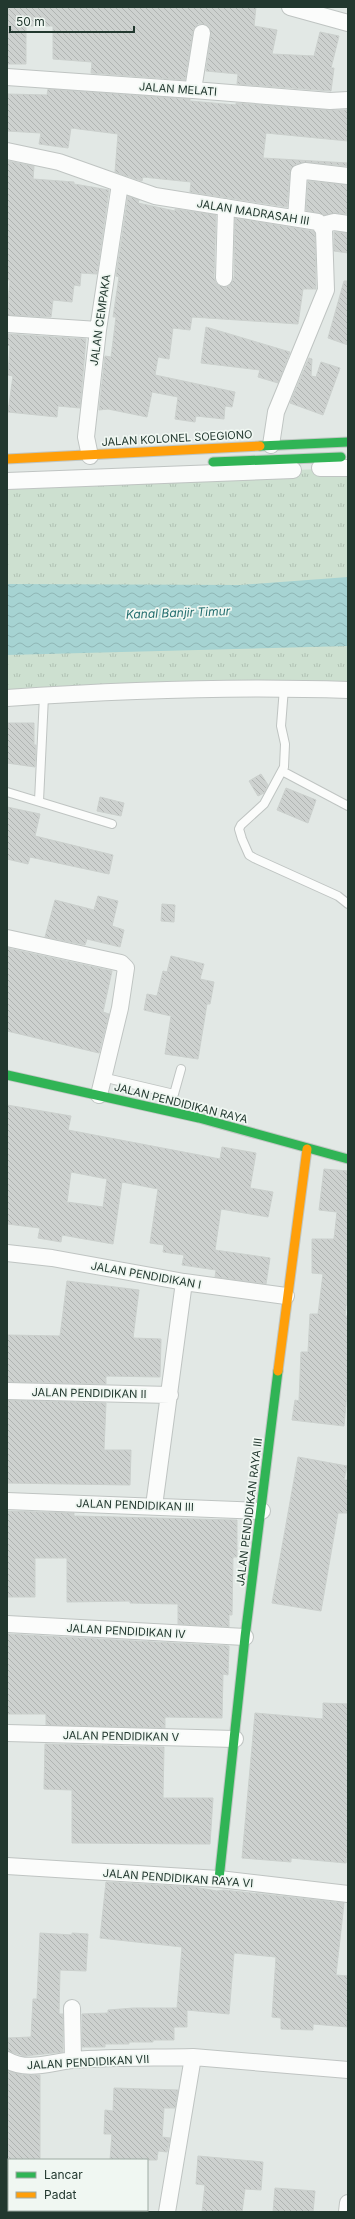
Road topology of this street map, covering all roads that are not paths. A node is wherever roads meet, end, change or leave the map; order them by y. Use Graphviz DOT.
graph roads {
  1 [pos="290,7"];
  2 [pos="348,23"];
  3 [pos="202,33"];
  4 [pos="7,77"];
  5 [pos="193,90"];
  6 [pos="348,100"];
  7 [pos="7,151"];
  8 [pos="348,176"];
  9 [pos="120,184"];
  10 [pos="226,207"];
  11 [pos="296,218"];
  12 [pos="348,224"];
  13 [pos="322,225"];
  14 [pos="224,278"];
  15 [pos="7,324"];
  16 [pos="98,330"];
  17 [pos="348,442"];
  18 [pos="271,445"];
  19 [pos="90,456"];
  20 [pos="348,456"];
  21 [pos="7,459"];
  22 [pos="206,462"];
  23 [pos="348,468"];
  24 [pos="7,471"];
  25 [pos="13,476"];
  26 [pos="284,688"];
  27 [pos="348,690"];
  28 [pos="44,696"];
  29 [pos="7,698"];
  30 [pos="282,771"];
  31 [pos="7,792"];
  32 [pos="40,801"];
  33 [pos="348,806"];
  34 [pos="112,824"];
  35 [pos="348,904"];
  36 [pos="7,938"];
  37 [pos="181,1069"];
  38 [pos="7,1075"];
  39 [pos="102,1077"];
  40 [pos="174,1094"];
  41 [pos="99,1095"];
  42 [pos="171,1112"];
  43 [pos="307,1149"];
  44 [pos="348,1159"];
  45 [pos="7,1253"];
  46 [pos="184,1282"];
  47 [pos="286,1296"];
  48 [pos="7,1391"];
  49 [pos="170,1395"];
  50 [pos="7,1501"];
  51 [pos="154,1506"];
  52 [pos="262,1511"];
  53 [pos="7,1624"];
  54 [pos="245,1637"];
  55 [pos="7,1733"];
  56 [pos="234,1739"];
  57 [pos="7,1866"];
  58 [pos="219,1878"];
  59 [pos="348,1894"];
  60 [pos="72,2008"];
  61 [pos="193,2057"];
  62 [pos="7,2060"];
  63 [pos="73,2060"];
  64 [pos="348,2070"];
  65 [pos="348,2203"];
  66 [pos="167,2212"];
  67 [pos="347,2212"];
  1 -- 2 [label="street"];
  3 -- 5 [label="street"];
  4 -- 5 [label="street, JALAN MELATI"];
  5 -- 6 [label="street, JALAN MELATI"];
  7 -- 9 [label="street, JALAN MADRASAH III"];
  8 -- 11 [label="street"];
  9 -- 10 [label="street, JALAN MADRASAH III"];
  9 -- 16 [label="street, JALAN CEMPAKA"];
  10 -- 11 [label="street, JALAN MADRASAH III"];
  10 -- 14 [label="street"];
  11 -- 13 [label="street, JALAN MADRASAH III"];
  12 -- 13 [label="street"];
  13 -- 18 [label="street, JALAN MADRASAH III"];
  15 -- 16 [label="street"];
  16 -- 19 [label="street, JALAN CEMPAKA"];
  17 -- 18 [label="street, JALAN KOLONEL SOEGIONO"];
  18 -- 19 [label="street, JALAN KOLONEL SOEGIONO"];
  19 -- 21 [label="street, JALAN KOLONEL SOEGIONO"];
  20 -- 22 [label="street"];
  23 -- 25 [label="street"];
  24 -- 25 [label="street"];
  26 -- 27 [label="street"];
  26 -- 28 [label="street"];
  26 -- 30 [label="lane"];
  28 -- 29 [label="street"];
  28 -- 32 [label="lane"];
  30 -- 33 [label="lane"];
  30 -- 35 [label="lane"];
  31 -- 32 [label="lane"];
  32 -- 34 [label="lane"];
  36 -- 39 [label="street"];
  37 -- 40 [label="lane"];
  38 -- 41 [label="street, JALAN PENDIDIKAN RAYA"];
  39 -- 40 [label="lane"];
  39 -- 41 [label="street"];
  40 -- 42 [label="lane"];
  41 -- 42 [label="street, JALAN PENDIDIKAN RAYA"];
  42 -- 43 [label="street, JALAN PENDIDIKAN RAYA"];
  43 -- 44 [label="street, JALAN PENDIDIKAN RAYA"];
  43 -- 47 [label="street, JALAN PENDIDIKAN RAYA III"];
  45 -- 46 [label="street, JALAN PENDIDIKAN I"];
  46 -- 47 [label="street, JALAN PENDIDIKAN I"];
  46 -- 49 [label="street"];
  47 -- 52 [label="street, JALAN PENDIDIKAN RAYA III"];
  48 -- 49 [label="street, JALAN PENDIDIKAN II"];
  49 -- 51 [label="street"];
  50 -- 51 [label="street, JALAN PENDIDIKAN III"];
  51 -- 52 [label="street, JALAN PENDIDIKAN III"];
  52 -- 54 [label="street, JALAN PENDIDIKAN RAYA III"];
  53 -- 54 [label="street, JALAN PENDIDIKAN IV"];
  54 -- 56 [label="street, JALAN PENDIDIKAN RAYA III"];
  55 -- 56 [label="street, JALAN PENDIDIKAN V"];
  56 -- 58 [label="street, JALAN PENDIDIKAN RAYA III"];
  57 -- 58 [label="street, JALAN PENDIDIKAN RAYA VI"];
  58 -- 59 [label="street, JALAN PENDIDIKAN RAYA VI"];
  60 -- 63 [label="street"];
  61 -- 63 [label="street, JALAN PENDIDIKAN VII"];
  61 -- 64 [label="street, JALAN PENDIDIKAN VII"];
  61 -- 66 [label="street"];
  62 -- 63 [label="street, JALAN PENDIDIKAN VII"];
  65 -- 67 [label="street"];
}
